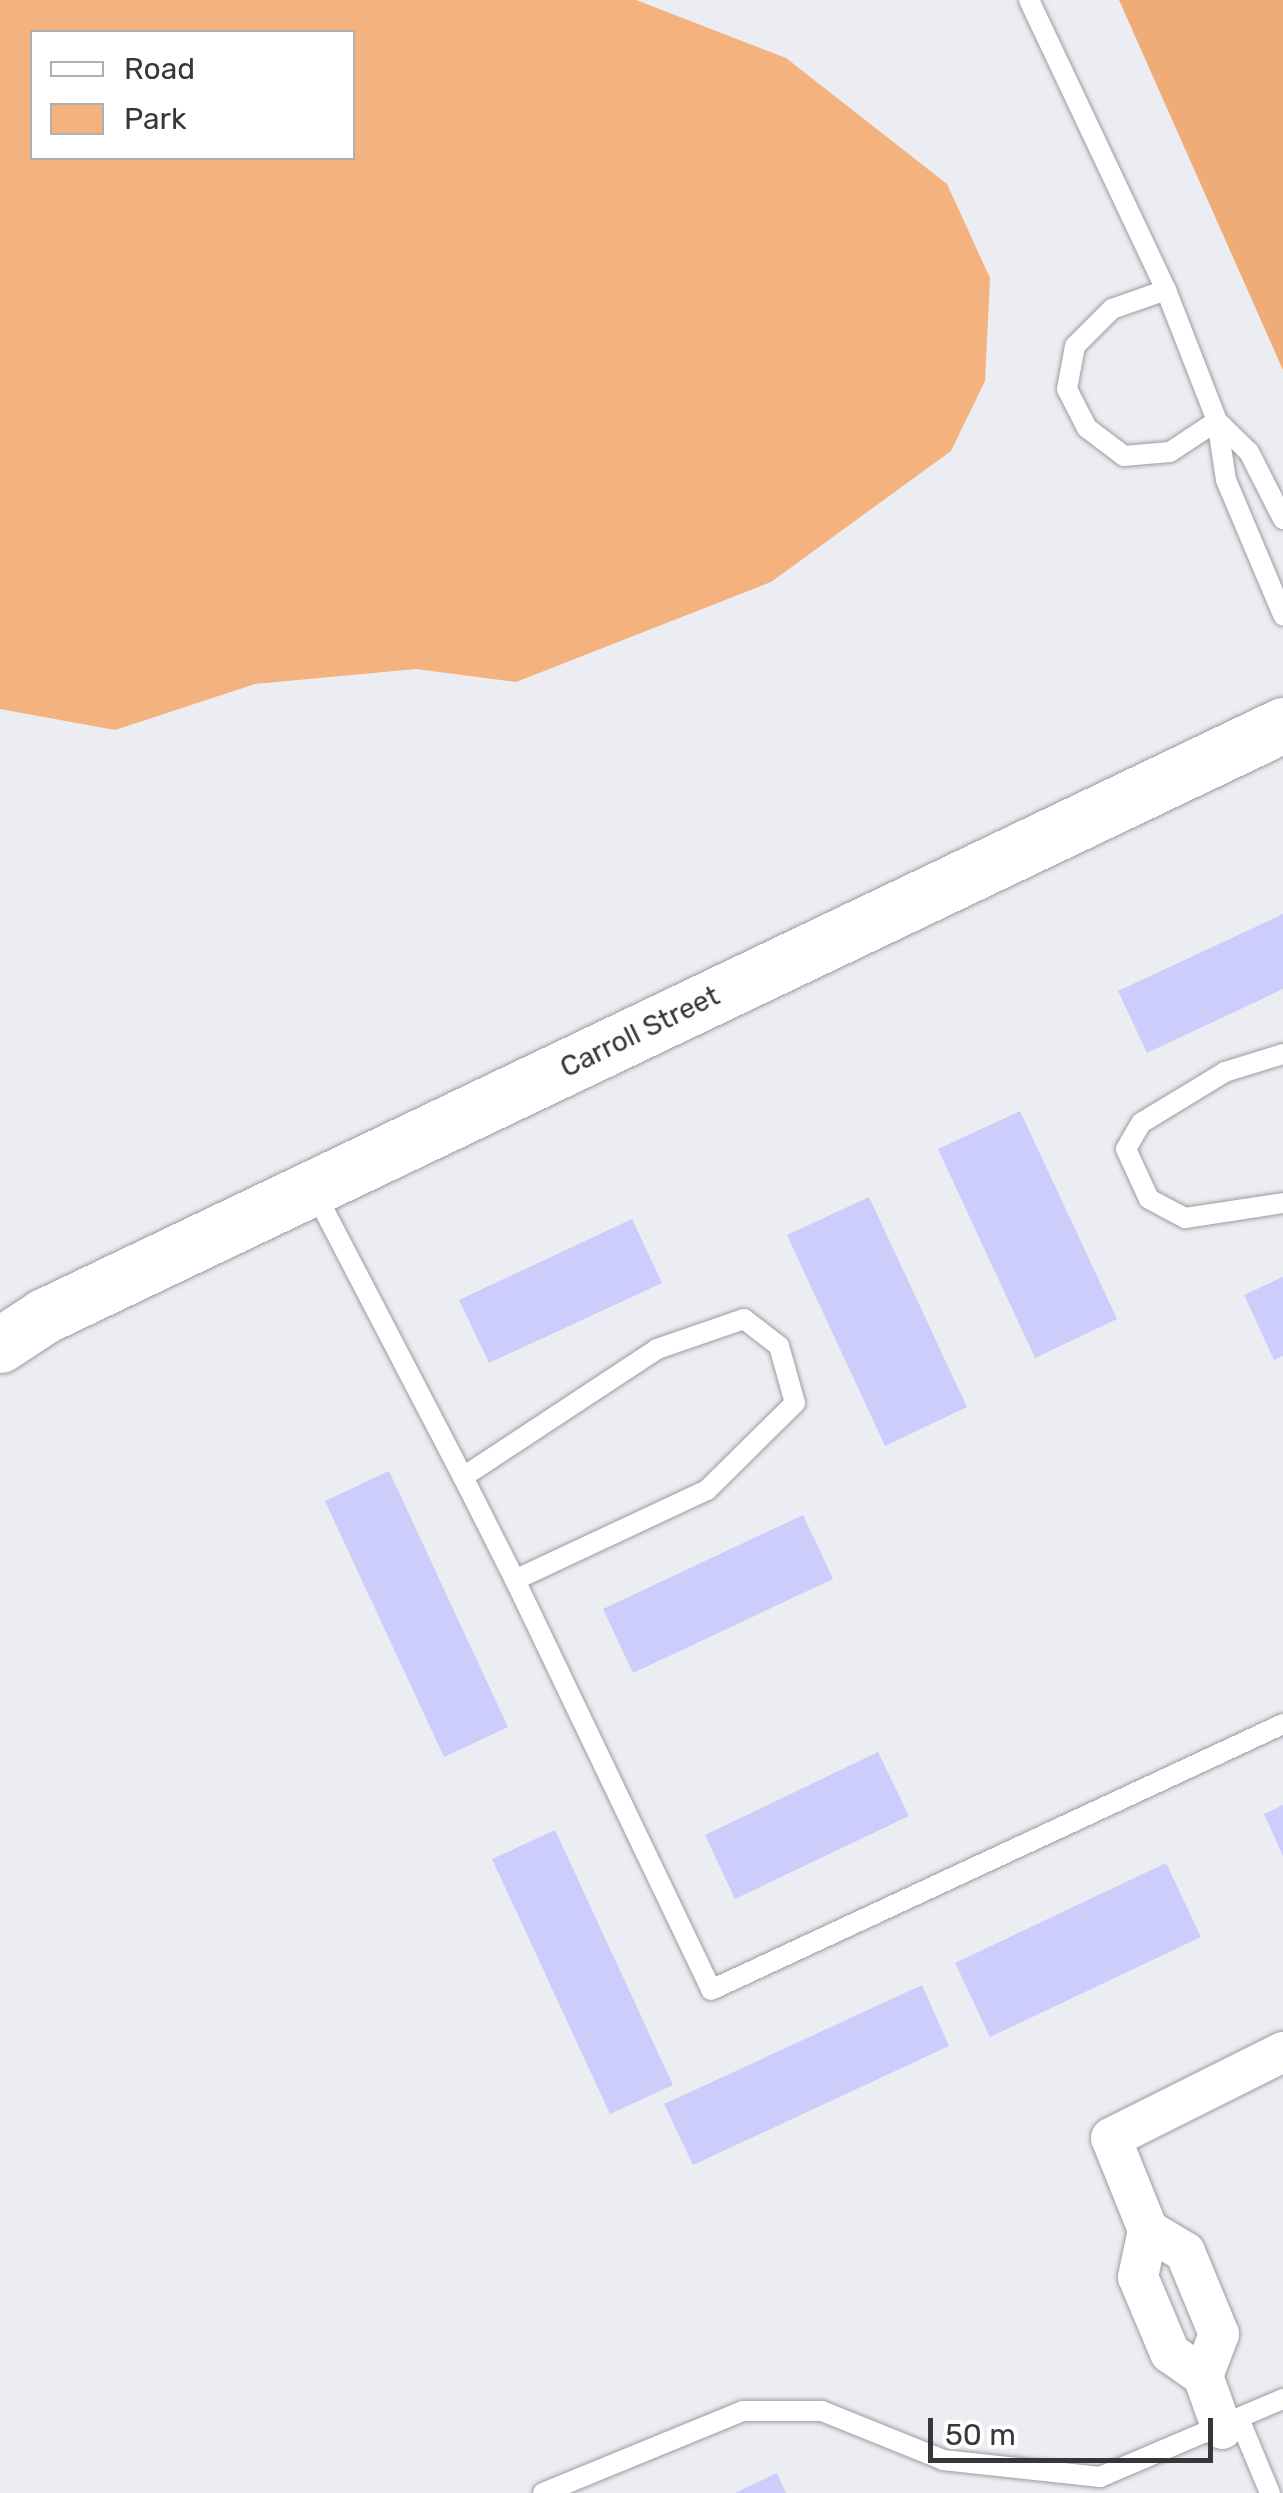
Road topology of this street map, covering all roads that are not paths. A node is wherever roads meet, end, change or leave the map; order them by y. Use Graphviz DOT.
graph roads {
  1 [pos="1029,0"];
  2 [pos="1166,290"];
  3 [pos="1217,421"];
  4 [pos="1283,519"];
  5 [pos="1283,614"];
  6 [pos="1283,725"];
  7 [pos="1283,1054"];
  8 [pos="313,1188"];
  9 [pos="1283,1202"];
  10 [pos="0,1345"];
  11 [pos="463,1478"];
  12 [pos="515,1580"];
  13 [pos="1283,1724"];
  14 [pos="1283,2052"];
  15 [pos="1283,2399"];
  16 [pos="1231,2425"];
  17 [pos="543,2493"];
  18 [pos="1270,2493"];
  1 -- 2 [label="lane"];
  2 -- 3 [label="lane"];
  2 -- 3 [label="lane"];
  3 -- 4 [label="lane"];
  3 -- 5 [label="lane"];
  6 -- 8 [label="main road, Carroll Street"];
  7 -- 9 [label="lane"];
  8 -- 10 [label="main road, Carroll Street"];
  8 -- 11 [label="lane"];
  11 -- 12 [label="lane"];
  11 -- 12 [label="lane"];
  12 -- 13 [label="lane"];
  14 -- 16 [label="street"];
  15 -- 16 [label="lane"];
  16 -- 17 [label="lane"];
  16 -- 18 [label="lane"];
}
